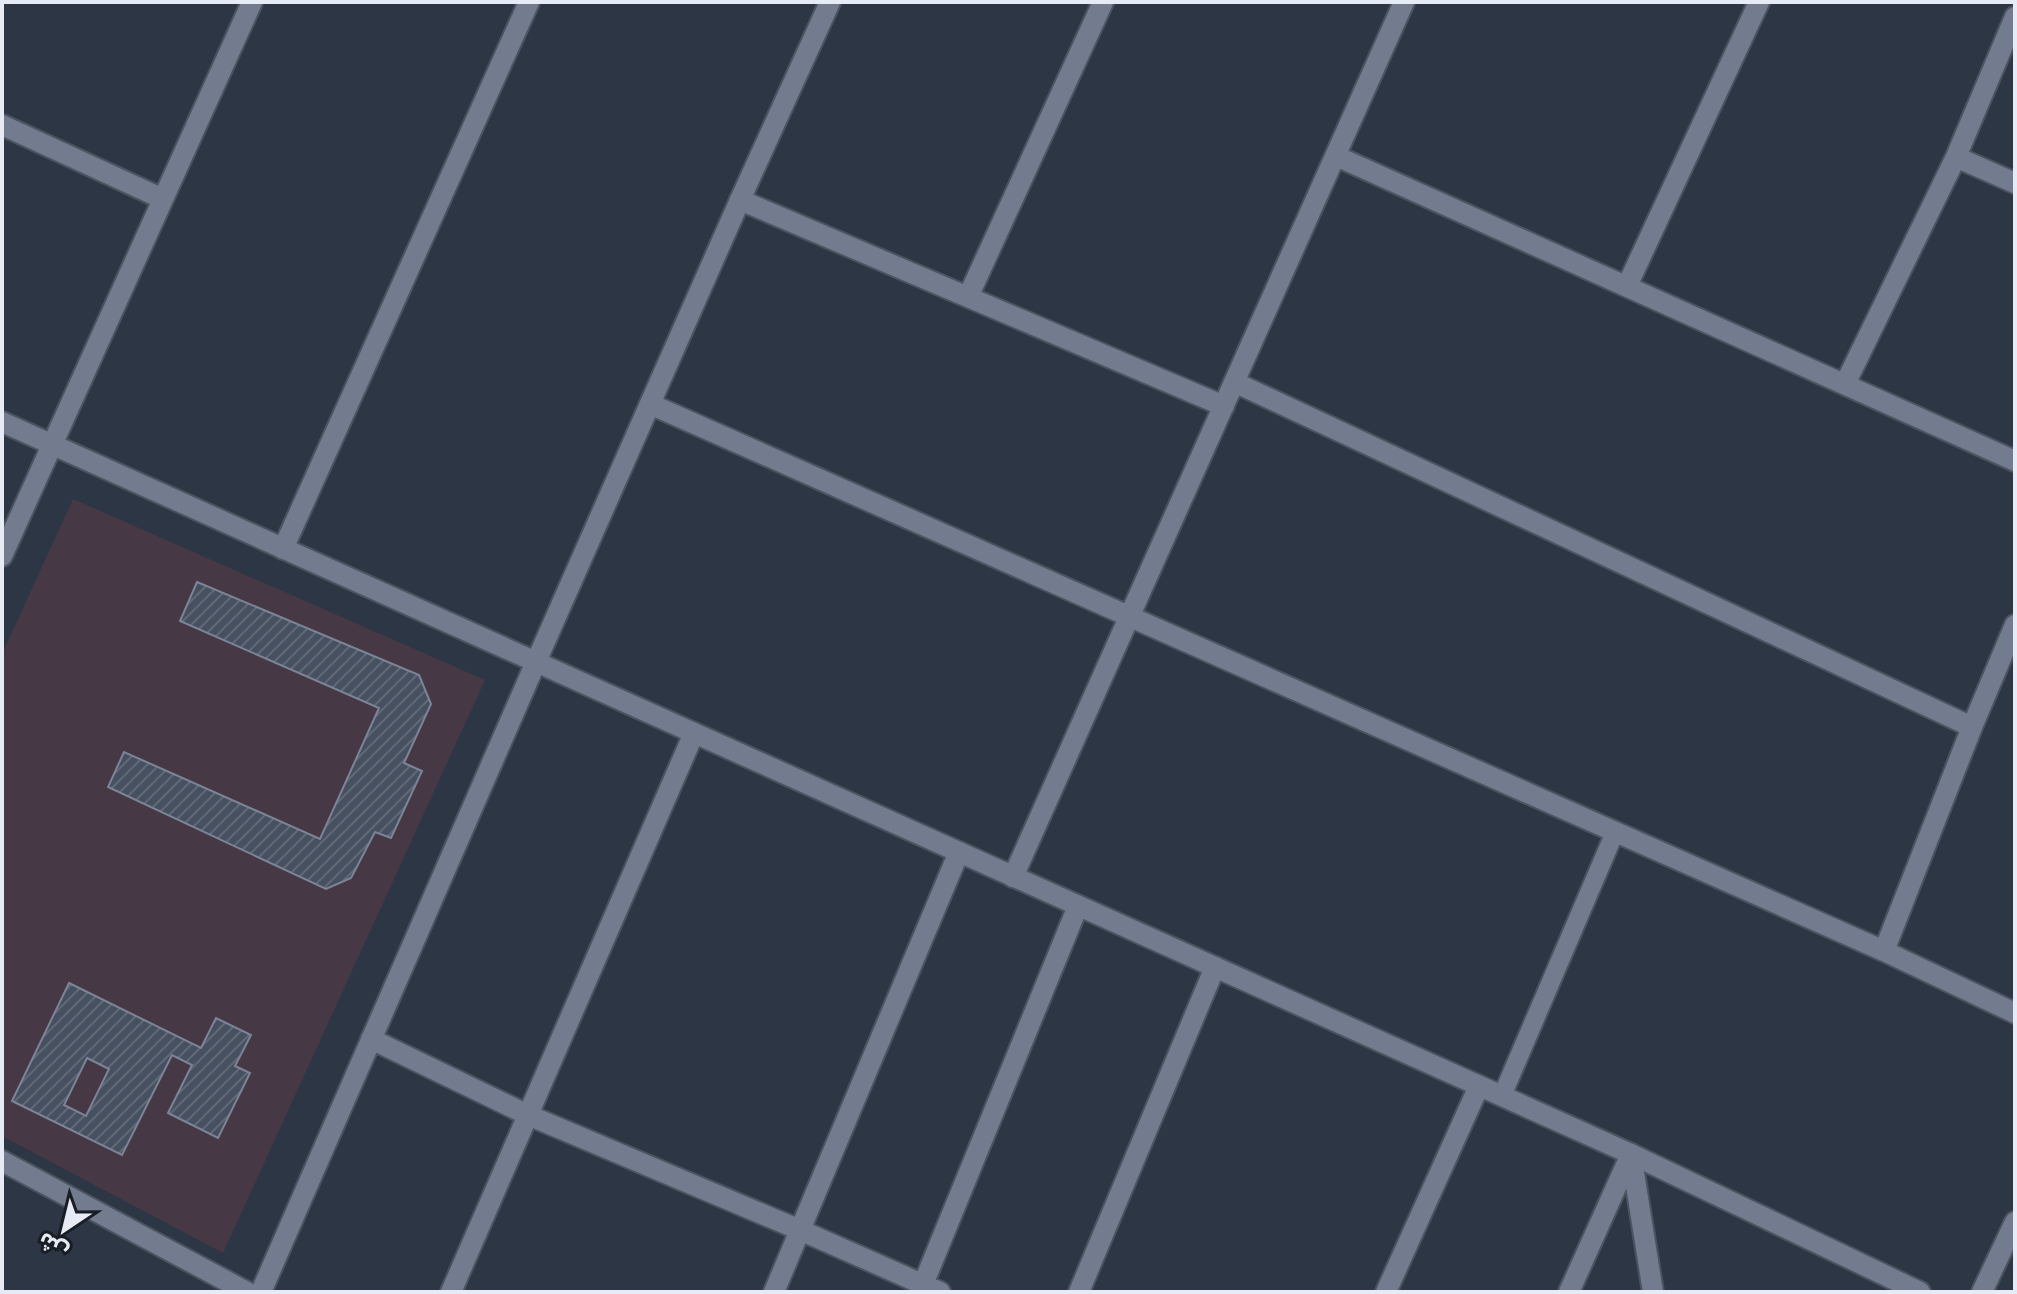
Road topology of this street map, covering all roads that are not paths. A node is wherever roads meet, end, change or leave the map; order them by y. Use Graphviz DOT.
graph roads {
  1 [pos="252,2"];
  2 [pos="529,2"];
  3 [pos="830,2"];
  4 [pos="1103,2"];
  5 [pos="1404,2"];
  6 [pos="1759,2"];
  7 [pos="2015,17"];
  8 [pos="2,125"];
  9 [pos="1336,156"];
  10 [pos="1956,157"];
  11 [pos="2015,183"];
  12 [pos="163,199"];
  13 [pos="740,200"];
  14 [pos="1627,286"];
  15 [pos="968,297"];
  16 [pos="1234,382"];
  17 [pos="1845,384"];
  18 [pos="650,404"];
  19 [pos="1224,406"];
  20 [pos="2,422"];
  21 [pos="52,445"];
  22 [pos="2015,461"];
  23 [pos="283,549"];
  24 [pos="2,556"];
  25 [pos="1129,617"];
  26 [pos="2015,625"];
  27 [pos="536,662"];
  28 [pos="1972,727"];
  29 [pos="694,733"];
  30 [pos="1615,832"];
  31 [pos="959,852"];
  32 [pos="1013,877"];
  33 [pos="1078,906"];
  34 [pos="1884,951"];
  35 [pos="1215,967"];
  36 [pos="2015,1013"];
  37 [pos="371,1039"];
  38 [pos="1479,1086"];
  39 [pos="1502,1096"];
  40 [pos="528,1115"];
  41 [pos="1631,1154"];
  42 [pos="2,1161"];
  43 [pos="2015,1222"];
  44 [pos="800,1230"];
  45 [pos="928,1289"];
  46 [pos="247,1292"];
  47 [pos="261,1292"];
  48 [pos="451,1292"];
  49 [pos="774,1292"];
  50 [pos="1079,1292"];
  51 [pos="1386,1292"];
  52 [pos="1569,1292"];
  53 [pos="1653,1292"];
  54 [pos="1920,1292"];
  55 [pos="1982,1292"];
  1 -- 12 [label="street"];
  2 -- 23 [label="street"];
  3 -- 13 [label="street"];
  4 -- 15 [label="street"];
  5 -- 9 [label="street"];
  6 -- 14 [label="street"];
  7 -- 10 [label="street"];
  8 -- 12 [label="street"];
  9 -- 14 [label="street"];
  9 -- 16 [label="street"];
  10 -- 11 [label="street"];
  10 -- 17 [label="street"];
  12 -- 21 [label="street"];
  13 -- 15 [label="street"];
  13 -- 18 [label="street"];
  14 -- 17 [label="street"];
  15 -- 19 [label="street"];
  16 -- 19 [label="street"];
  16 -- 28 [label="street"];
  17 -- 22 [label="street"];
  18 -- 25 [label="street"];
  18 -- 27 [label="street"];
  19 -- 25 [label="street"];
  20 -- 21 [label="street"];
  21 -- 23 [label="street"];
  21 -- 24 [label="street"];
  23 -- 27 [label="street"];
  25 -- 30 [label="street"];
  25 -- 32 [label="street"];
  26 -- 28 [label="street"];
  27 -- 29 [label="street"];
  27 -- 37 [label="street"];
  28 -- 34 [label="street"];
  29 -- 31 [label="street"];
  29 -- 40 [label="street"];
  30 -- 34 [label="street"];
  30 -- 39 [label="lane"];
  31 -- 32 [label="street"];
  31 -- 44 [label="street"];
  32 -- 33 [label="street"];
  33 -- 35 [label="street"];
  33 -- 45 [label="street"];
  34 -- 36 [label="street"];
  35 -- 38 [label="street"];
  35 -- 50 [label="street"];
  37 -- 40 [label="street"];
  37 -- 47 [label="street"];
  38 -- 39 [label="street"];
  38 -- 51 [label="street"];
  39 -- 41 [label="street"];
  40 -- 44 [label="street"];
  40 -- 48 [label="street"];
  41 -- 52 [label="street"];
  41 -- 53 [label="street"];
  41 -- 54 [label="street"];
  42 -- 46 [label="street"];
  43 -- 55 [label="street"];
  44 -- 45 [label="street"];
  44 -- 49 [label="street"];
}
